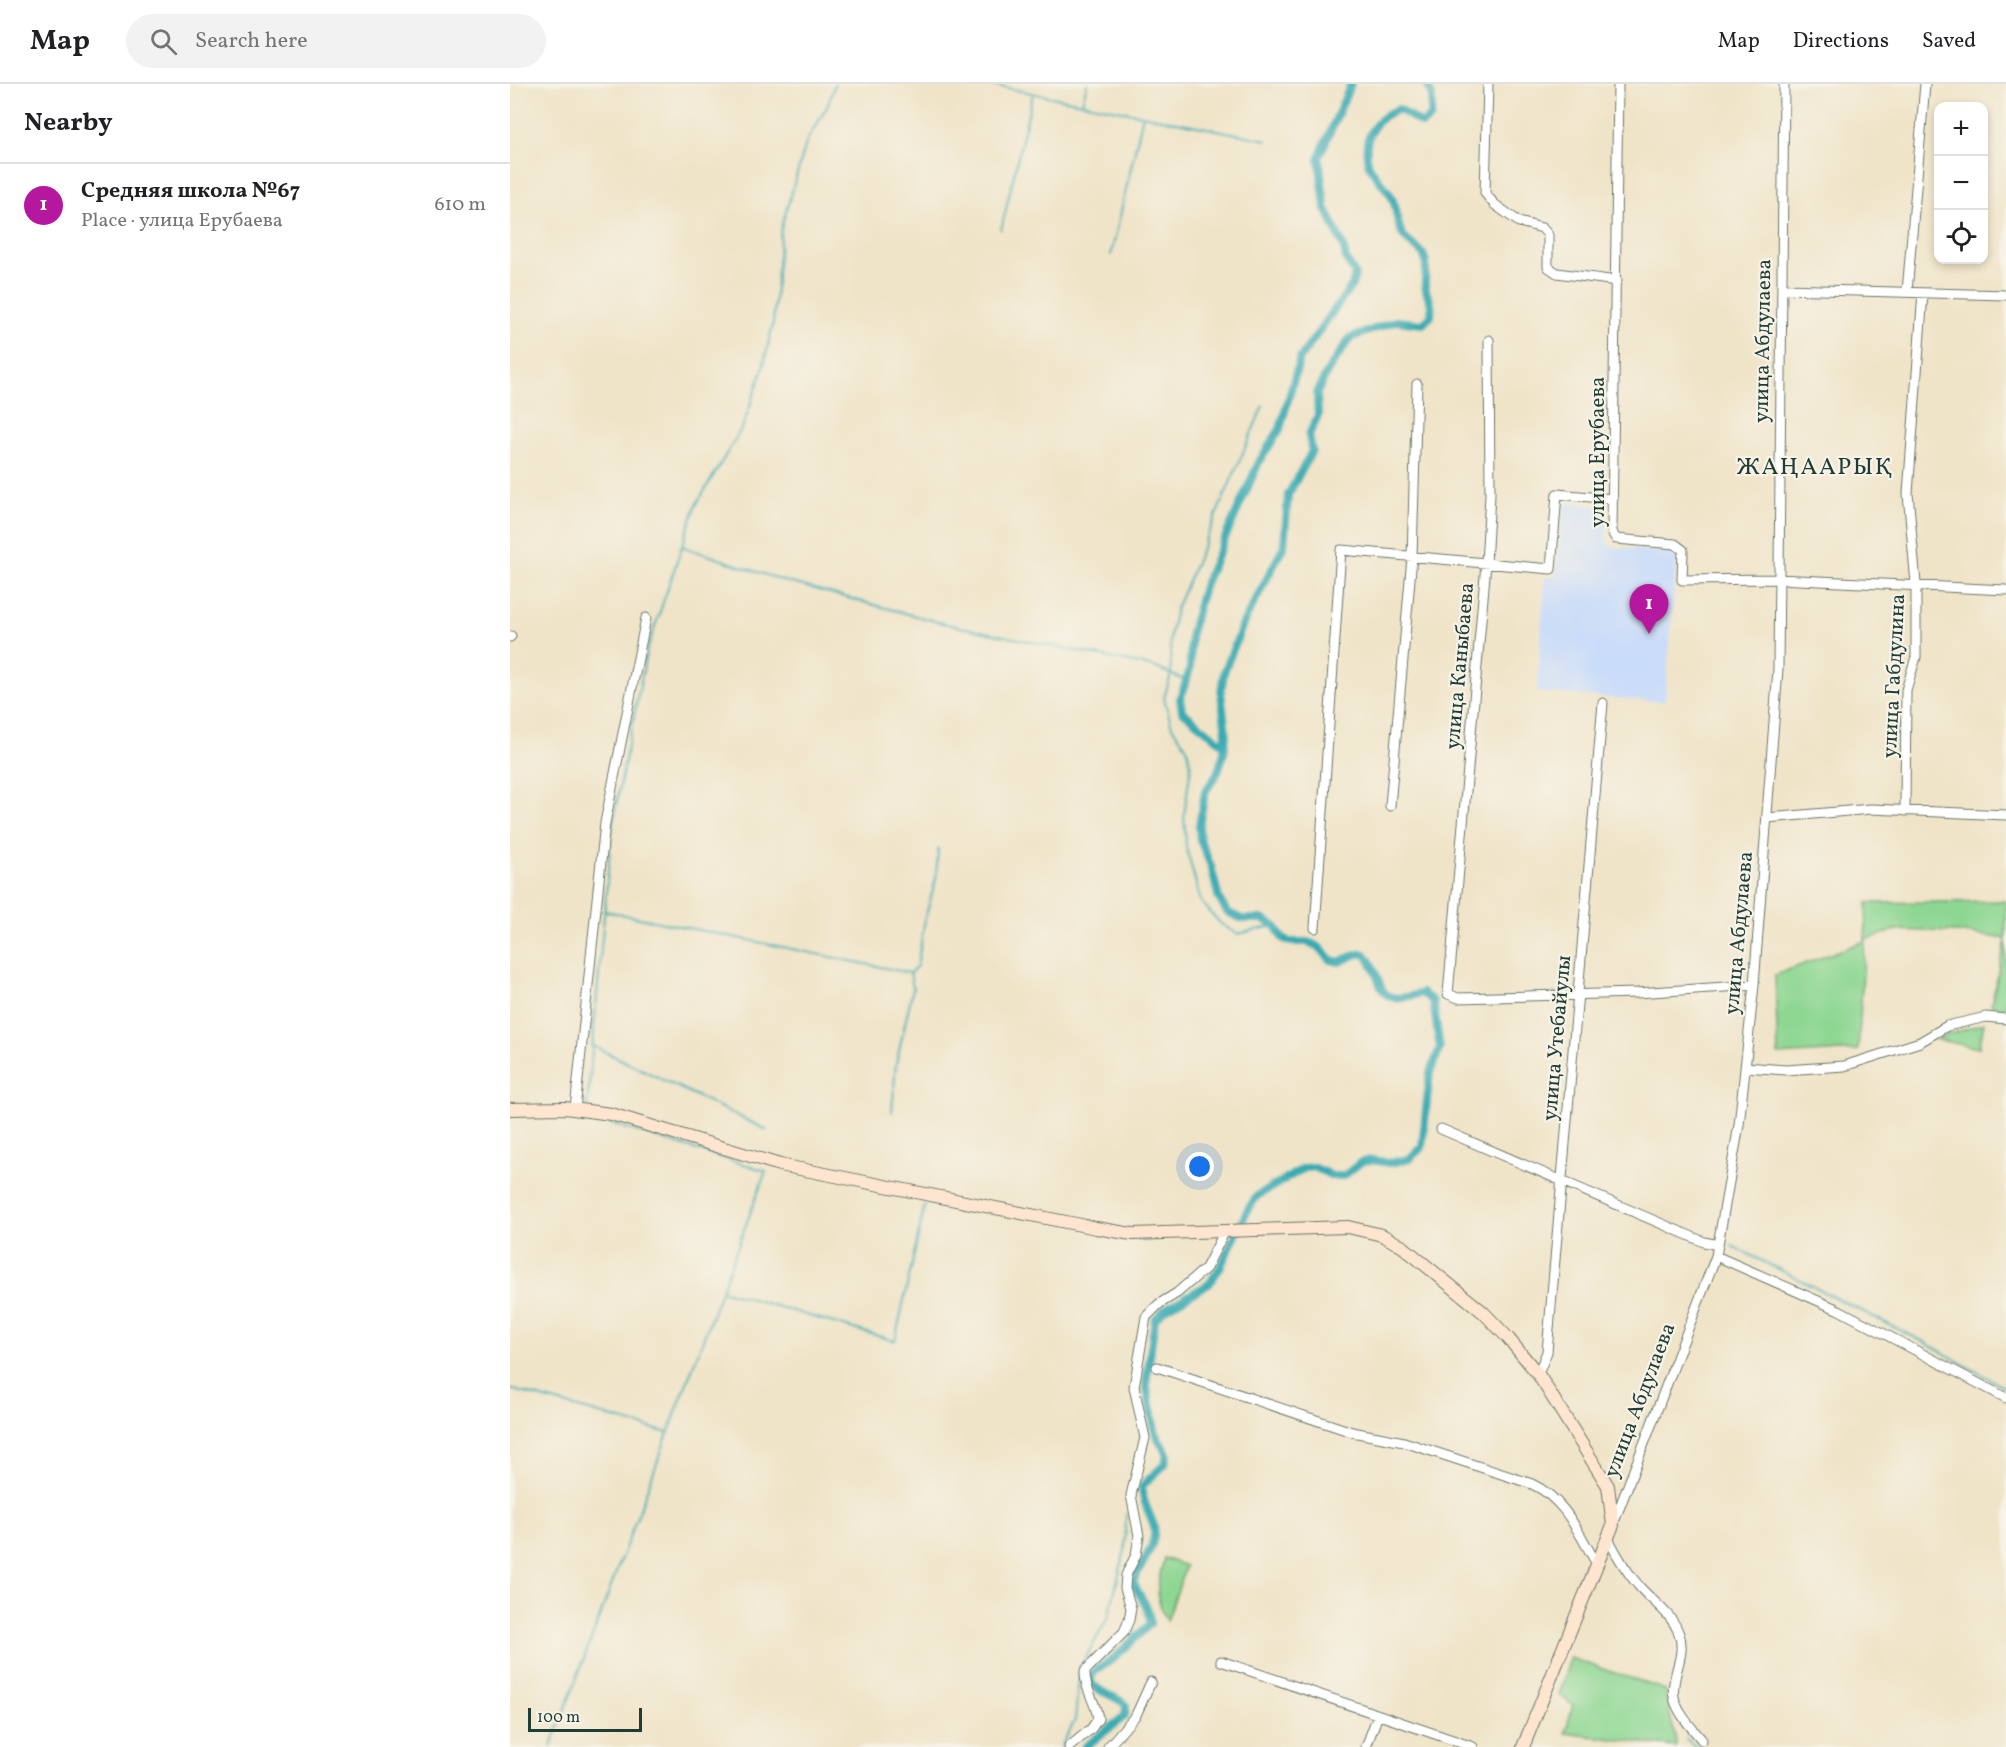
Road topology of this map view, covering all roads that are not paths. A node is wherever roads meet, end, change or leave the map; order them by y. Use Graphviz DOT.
graph roads {
  1 [pos="1488,84"];
  2 [pos="1618,84"];
  3 [pos="1784,84"];
  4 [pos="1925,84"];
  5 [pos="1617,281"];
  6 [pos="1783,289"];
  7 [pos="1907,292"];
  8 [pos="1923,293"];
  9 [pos="2006,295"];
  10 [pos="1489,340"];
  11 [pos="1417,384"];
  12 [pos="1613,499"];
  13 [pos="1412,557"];
  14 [pos="1486,564"];
  15 [pos="1778,579"];
  16 [pos="1916,584"];
  17 [pos="2006,590"];
  18 [pos="646,618"];
  19 [pos="1603,702"];
  20 [pos="1390,806"];
  21 [pos="1905,811"];
  22 [pos="2006,815"];
  23 [pos="1767,818"];
  24 [pos="1315,928"];
  25 [pos="1754,985"];
  26 [pos="1577,994"];
  27 [pos="2006,1020"];
  28 [pos="1745,1067"];
  29 [pos="510,1109"];
  30 [pos="584,1110"];
  31 [pos="1441,1129"];
  32 [pos="1563,1181"];
  33 [pos="1233,1231"];
  34 [pos="1718,1245"];
  35 [pos="1716,1256"];
  36 [pos="1157,1367"];
  37 [pos="1538,1374"];
  38 [pos="2006,1398"];
  39 [pos="1613,1525"];
  40 [pos="1608,1538"];
  41 [pos="1597,1564"];
  42 [pos="1221,1661"];
  43 [pos="1151,1682"];
  44 [pos="1378,1714"];
  45 [pos="1702,1740"];
  46 [pos="1070,1747"];
  47 [pos="1108,1747"];
  48 [pos="1366,1747"];
  49 [pos="1473,1747"];
  50 [pos="1523,1747"];
  1 -- 5 [label="street"];
  2 -- 5 [label="street, улица Ерубаева"];
  3 -- 6 [label="street, улица Абдулаева"];
  4 -- 7 [label="street"];
  5 -- 12 [label="street, улица Ерубаева"];
  6 -- 7 [label="street"];
  6 -- 15 [label="street, улица Абдулаева"];
  7 -- 8 [label="street"];
  8 -- 9 [label="street"];
  8 -- 16 [label="street, улица Габдулина"];
  10 -- 14 [label="street, улица Каныбаева"];
  11 -- 13 [label="street"];
  12 -- 14 [label="street"];
  12 -- 15 [label="street, улица Ерубаева"];
  13 -- 14 [label="street"];
  13 -- 20 [label="street"];
  13 -- 24 [label="street"];
  14 -- 26 [label="street, улица Каныбаева"];
  15 -- 16 [label="street, улица Ерубаева"];
  15 -- 23 [label="street, улица Абдулаева"];
  16 -- 17 [label="street, улица Ерубаева"];
  16 -- 21 [label="street, улица Габдулина"];
  18 -- 30 [label="street"];
  19 -- 26 [label="street, улица Утебайулы"];
  21 -- 22 [label="street"];
  21 -- 23 [label="street"];
  23 -- 25 [label="street, улица Абдулаева"];
  25 -- 26 [label="street"];
  25 -- 28 [label="street, улица Абдулаева"];
  26 -- 32 [label="street, улица Утебайулы"];
  27 -- 28 [label="street"];
  28 -- 34 [label="street, улица Абдулаева"];
  29 -- 30 [label="main road"];
  30 -- 33 [label="main road"];
  31 -- 32 [label="street"];
  32 -- 34 [label="street"];
  32 -- 37 [label="street, улица Утебайулы"];
  33 -- 37 [label="main road"];
  33 -- 46 [label="street"];
  34 -- 35 [label="street, улица Абдулаева"];
  35 -- 38 [label="street"];
  35 -- 39 [label="street, улица Абдулаева"];
  36 -- 41 [label="street"];
  37 -- 39 [label="main road"];
  39 -- 40 [label="main road, улица Абдулаева"];
  40 -- 41 [label="main road, улица Абдулаева"];
  40 -- 45 [label="street"];
  41 -- 50 [label="main road, улица Абдулаева"];
  42 -- 44 [label="street"];
  43 -- 47 [label="street"];
  44 -- 48 [label="street"];
  44 -- 49 [label="street"];
}
